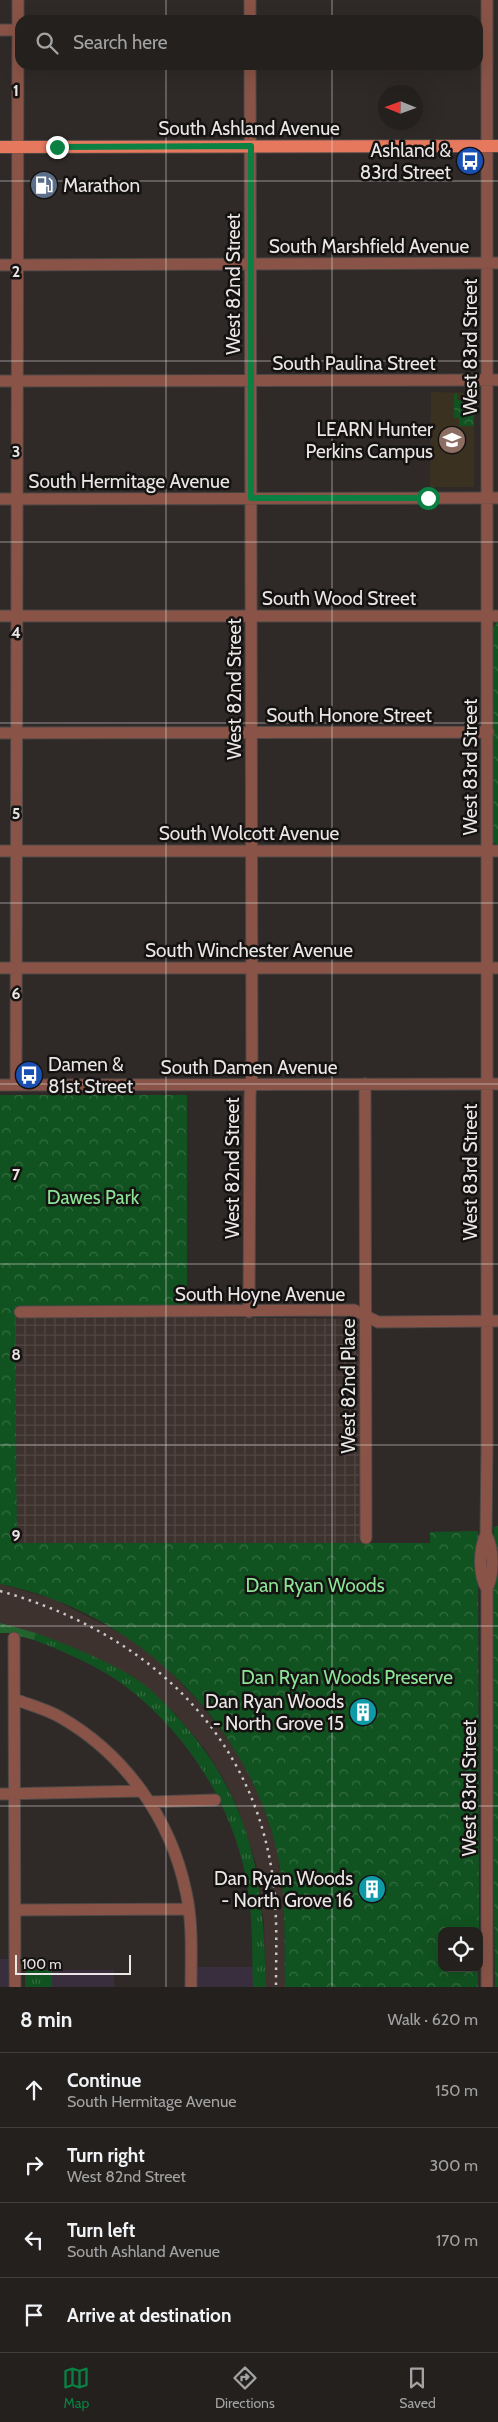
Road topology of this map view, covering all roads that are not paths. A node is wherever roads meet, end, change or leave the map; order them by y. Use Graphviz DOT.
graph roads {
  1 [pos="18,0"];
  2 [pos="250,0"];
  3 [pos="488,0"];
  4 [pos="18,15"];
  5 [pos="250,15"];
  6 [pos="0,30"];
  7 [pos="15,30"];
  8 [pos="483,30"];
  9 [pos="18,70"];
  10 [pos="250,70"];
  11 [pos="251,146"];
  12 [pos="493,146"];
  13 [pos="0,147"];
  14 [pos="17,147"];
  15 [pos="493,263"];
  16 [pos="251,264"];
  17 [pos="0,265"];
  18 [pos="17,265"];
  19 [pos="251,380"];
  20 [pos="493,380"];
  21 [pos="0,381"];
  22 [pos="17,381"];
  23 [pos="251,498"];
  24 [pos="493,498"];
  25 [pos="0,499"];
  26 [pos="17,499"];
  27 [pos="0,616"];
  28 [pos="16,616"];
  29 [pos="251,616"];
  30 [pos="493,616"];
  31 [pos="488,732"];
  32 [pos="0,733"];
  33 [pos="16,733"];
  34 [pos="251,733"];
  35 [pos="16,850"];
  36 [pos="0,851"];
  37 [pos="252,851"];
  38 [pos="493,851"];
  39 [pos="0,968"];
  40 [pos="16,968"];
  41 [pos="252,968"];
  42 [pos="493,968"];
  43 [pos="366,1084"];
  44 [pos="493,1084"];
  45 [pos="0,1085"];
  46 [pos="16,1085"];
  47 [pos="250,1085"];
  48 [pos="493,1203"];
  49 [pos="20,1312"];
  50 [pos="249,1312"];
  51 [pos="366,1317"];
  52 [pos="493,1321"];
  53 [pos="493,1436"];
  54 [pos="366,1538"];
  55 [pos="14,1638"];
  56 [pos="14,1699"];
  57 [pos="142,1791"];
  58 [pos="0,1794"];
  59 [pos="14,1794"];
  60 [pos="215,1800"];
  61 [pos="150,1802"];
  62 [pos="189,1909"];
  63 [pos="15,1910"];
  64 [pos="15,1987"];
  65 [pos="191,1987"];
  66 [pos="487,1987"];
  1 -- 4 [label="street"];
  2 -- 5 [label="street"];
  3 -- 8 [label="street, West 83rd Street"];
  6 -- 7 [label="street"];
  8 -- 12 [label="street, West 83rd Street"];
  9 -- 14 [label="street"];
  10 -- 11 [label="street, West 82nd Street"];
  11 -- 12 [label="main road, South Ashland Avenue"];
  11 -- 14 [label="main road, South Ashland Avenue"];
  11 -- 16 [label="street, West 82nd Street"];
  12 -- 15 [label="street, West 83rd Street"];
  13 -- 14 [label="main road, South Ashland Avenue"];
  14 -- 18 [label="street"];
  15 -- 16 [label="street, South Marshfield Avenue"];
  15 -- 20 [label="street, West 83rd Street"];
  16 -- 18 [label="street, South Marshfield Avenue"];
  16 -- 19 [label="street, West 82nd Street"];
  17 -- 18 [label="street, South Marshfield Avenue"];
  18 -- 22 [label="street"];
  19 -- 20 [label="street, South Paulina Street"];
  19 -- 22 [label="street, South Paulina Street"];
  19 -- 23 [label="street, West 82nd Street"];
  20 -- 24 [label="street, West 83rd Street"];
  21 -- 22 [label="street, South Paulina Street"];
  22 -- 26 [label="street"];
  23 -- 24 [label="street, South Hermitage Avenue"];
  23 -- 26 [label="street, South Hermitage Avenue"];
  23 -- 29 [label="street, West 82nd Street"];
  24 -- 30 [label="street, West 83rd Street"];
  25 -- 26 [label="street, South Hermitage Avenue"];
  26 -- 28 [label="street"];
  27 -- 28 [label="street, South Wood Street"];
  28 -- 29 [label="street, South Wood Street"];
  28 -- 33 [label="street"];
  29 -- 30 [label="street, South Wood Street"];
  29 -- 34 [label="street, West 82nd Street"];
  30 -- 31 [label="street, West 83rd Street"];
  31 -- 34 [label="street, South Honore Street"];
  31 -- 38 [label="street, West 83rd Street"];
  32 -- 33 [label="street, South Honore Street"];
  33 -- 34 [label="street, South Honore Street"];
  33 -- 35 [label="street"];
  34 -- 37 [label="street, West 82nd Street"];
  35 -- 36 [label="street, South Wolcott Avenue"];
  35 -- 37 [label="street, South Wolcott Avenue"];
  35 -- 40 [label="street"];
  37 -- 38 [label="street, South Wolcott Avenue"];
  37 -- 41 [label="street, West 82nd Street"];
  38 -- 42 [label="street, West 83rd Street"];
  39 -- 40 [label="street, South Winchester Avenue"];
  40 -- 41 [label="street, South Winchester Avenue"];
  40 -- 46 [label="street"];
  41 -- 42 [label="street, South Winchester Avenue"];
  41 -- 47 [label="street, West 82nd Street"];
  42 -- 44 [label="street, West 83rd Street"];
  43 -- 44 [label="street, South Damen Avenue"];
  43 -- 47 [label="street, South Damen Avenue"];
  43 -- 51 [label="street, West 82nd Place"];
  44 -- 48 [label="street, West 83rd Street"];
  45 -- 46 [label="street, South Damen Avenue"];
  46 -- 47 [label="street, South Damen Avenue"];
  47 -- 50 [label="street, West 82nd Street"];
  48 -- 52 [label="street, West 83rd Street"];
  49 -- 50 [label="street, South Hoyne Avenue"];
  50 -- 51 [label="street, South Hoyne Avenue"];
  51 -- 52 [label="street, South Hoyne Avenue"];
  51 -- 54 [label="street, West 82nd Place"];
  52 -- 53 [label="street, West 83rd Street"];
  53 -- 66 [label="street, West 83rd Street"];
  55 -- 56 [label="street"];
  56 -- 57 [label="street"];
  56 -- 59 [label="street"];
  57 -- 59 [label="street"];
  57 -- 61 [label="street"];
  58 -- 59 [label="street"];
  59 -- 63 [label="street"];
  60 -- 61 [label="street"];
  61 -- 62 [label="street"];
  62 -- 63 [label="street"];
  62 -- 65 [label="street"];
  63 -- 64 [label="street"];
}
